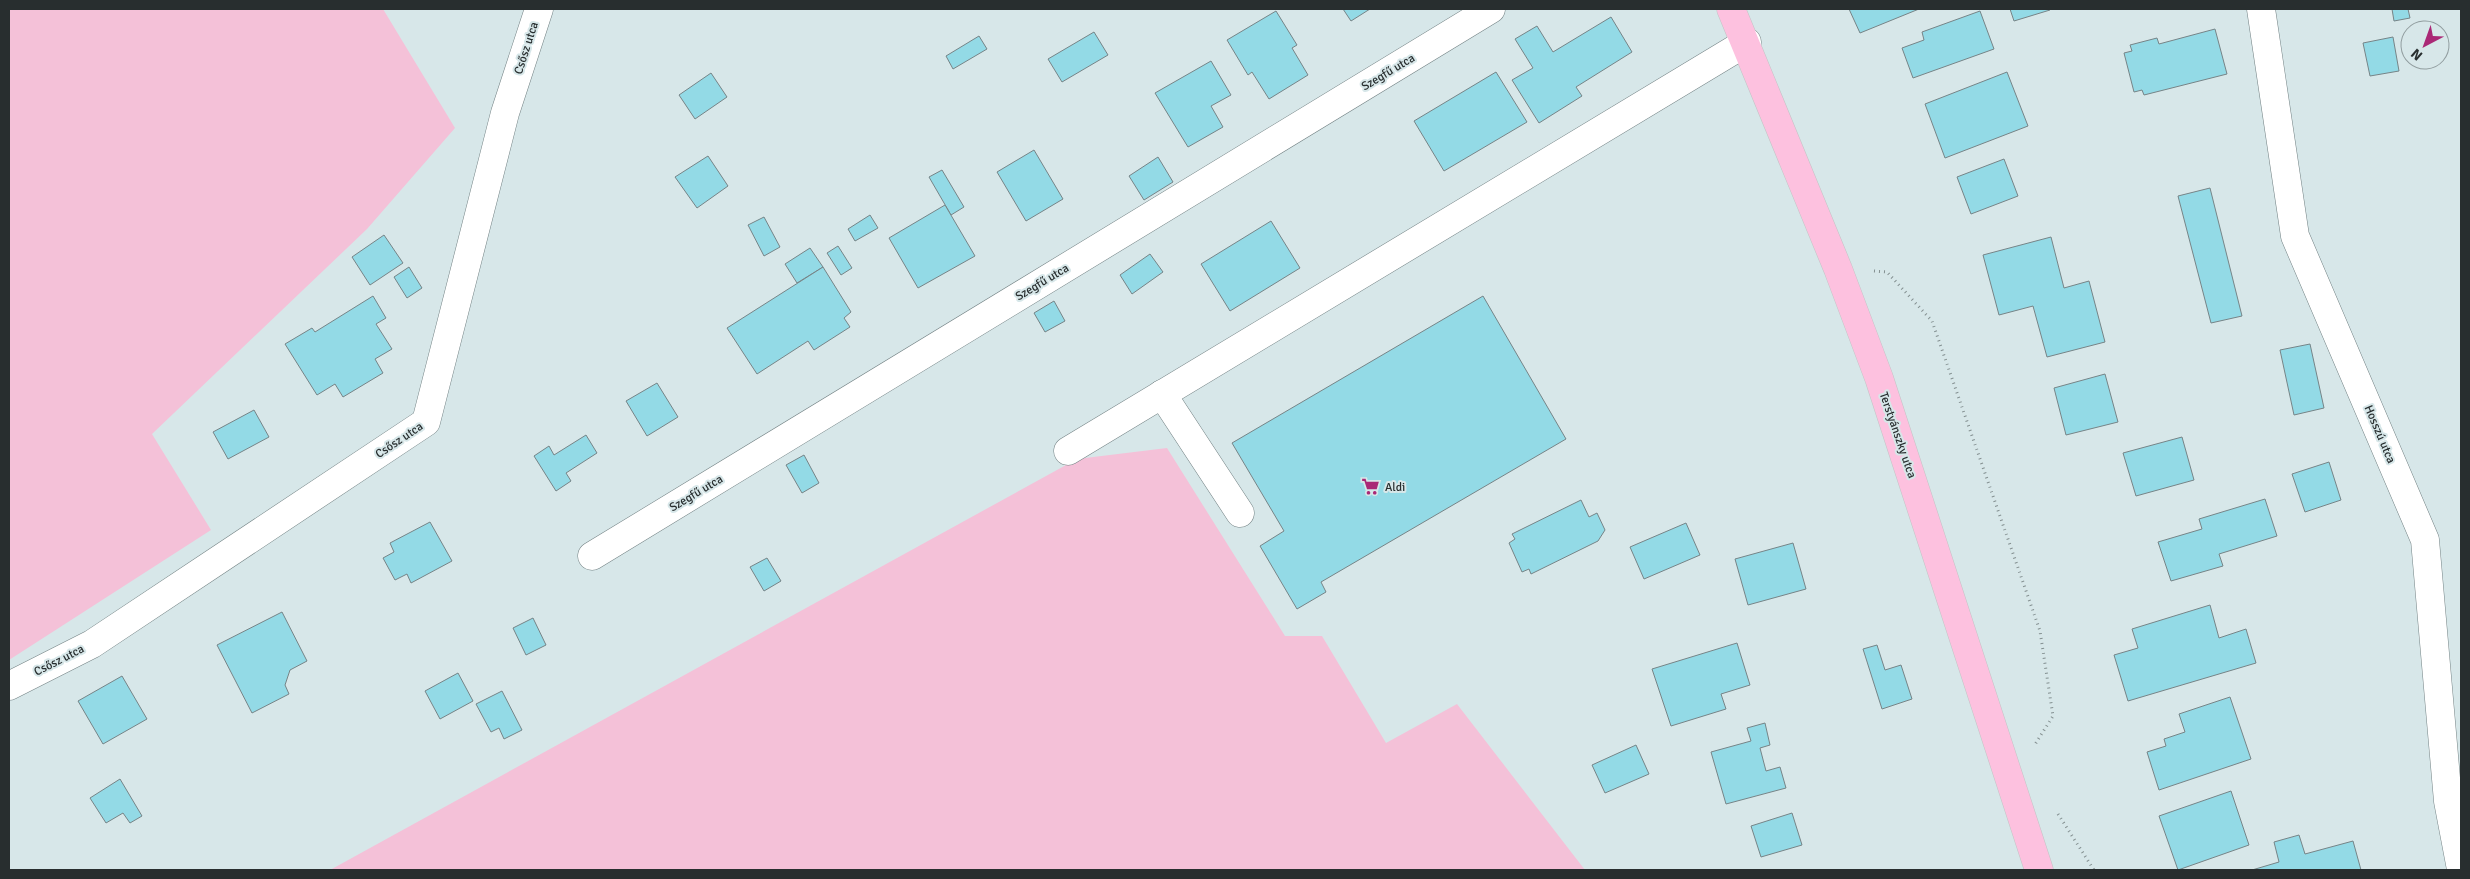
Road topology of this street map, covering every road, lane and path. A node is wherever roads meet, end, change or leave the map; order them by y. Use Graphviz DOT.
graph roads {
  1 [pos="540,9"];
  2 [pos="1491,9"];
  3 [pos="1731,9"];
  4 [pos="2261,9"];
  5 [pos="1747,42"];
  6 [pos="1838,269"];
  7 [pos="1162,394"];
  8 [pos="1068,451"];
  9 [pos="1240,513"];
  10 [pos="592,556"];
  11 [pos="9,686"];
  12 [pos="2030,754"];
  13 [pos="2461,868"];
  14 [pos="2038,870"];
  1 -- 11 [label="street, Csősz utca"];
  2 -- 10 [label="street, Szegfű utca"];
  3 -- 5 [label="main road, Terstyánszky utca"];
  4 -- 13 [label="street, Hosszú utca"];
  5 -- 6 [label="main road, Terstyánszky utca"];
  5 -- 7 [label="street"];
  6 -- 12 [label="path"];
  6 -- 14 [label="main road, Terstyánszky utca"];
  7 -- 8 [label="street"];
  7 -- 9 [label="street"];
}
